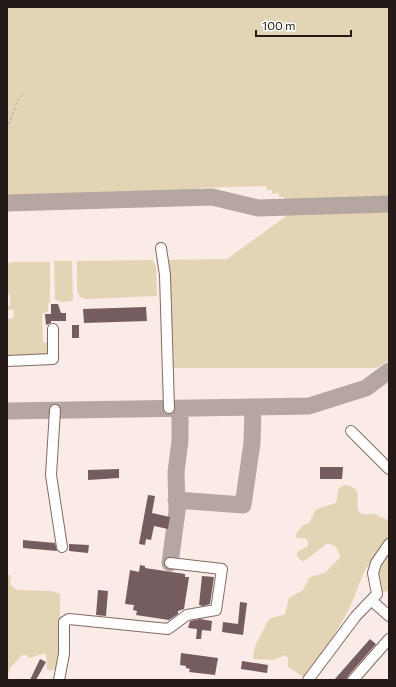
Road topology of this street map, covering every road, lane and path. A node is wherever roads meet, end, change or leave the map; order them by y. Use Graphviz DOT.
graph roads {
  1 [pos="24,93"];
  2 [pos="7,129"];
  3 [pos="161,248"];
  4 [pos="53,330"];
  5 [pos="7,361"];
  6 [pos="169,408"];
  7 [pos="55,410"];
  8 [pos="350,431"];
  9 [pos="389,469"];
  10 [pos="389,544"];
  11 [pos="62,547"];
  12 [pos="170,562"];
  13 [pos="371,600"];
  14 [pos="389,616"];
  15 [pos="389,639"];
  16 [pos="59,680"];
  17 [pos="308,680"];
  18 [pos="353,680"];
  1 -- 2 [label="path"];
  3 -- 6 [label="lane"];
  4 -- 5 [label="lane"];
  7 -- 11 [label="lane"];
  8 -- 9 [label="lane"];
  10 -- 13 [label="lane"];
  12 -- 16 [label="lane"];
  13 -- 14 [label="lane"];
  13 -- 17 [label="lane"];
  15 -- 18 [label="lane"];
}
